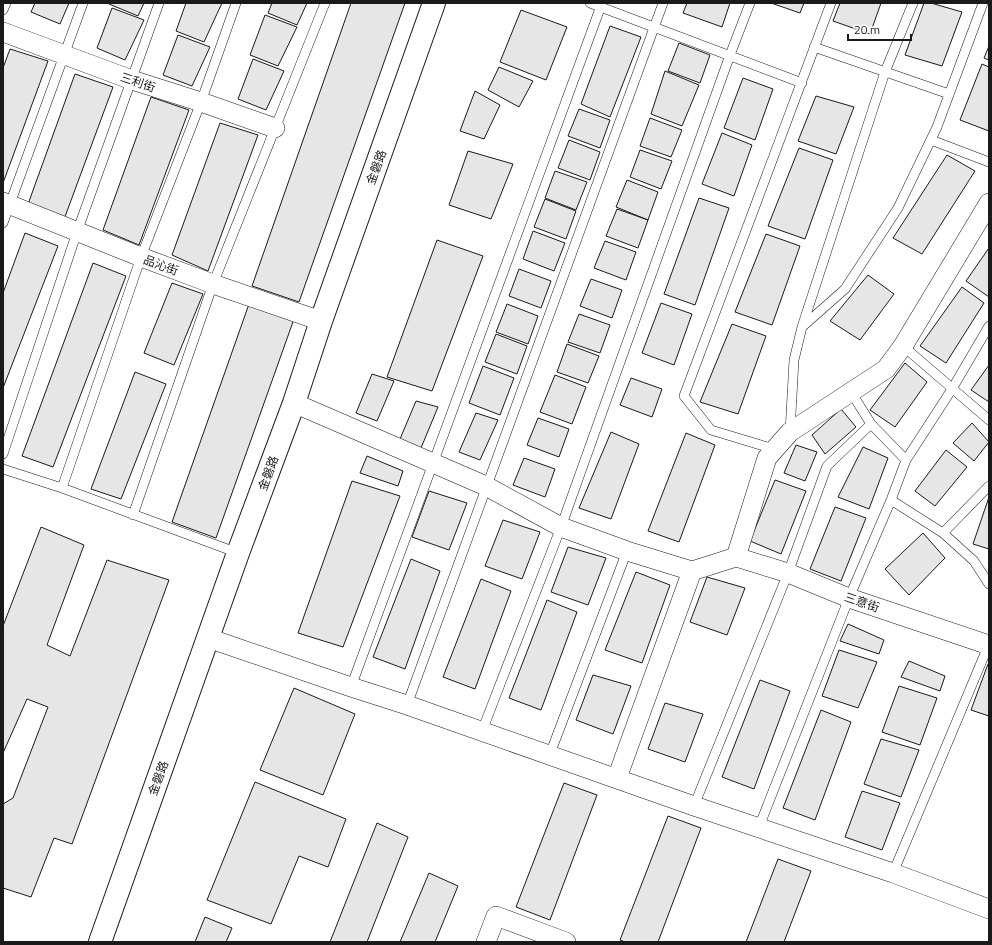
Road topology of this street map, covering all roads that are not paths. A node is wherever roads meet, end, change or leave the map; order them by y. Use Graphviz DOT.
graph roads {
  1 [pos="6,3"];
  2 [pos="83,3"];
  3 [pos="159,3"];
  4 [pos="236,3"];
  5 [pos="325,3"];
  6 [pos="434,3"];
  7 [pos="590,3"];
  8 [pos="663,3"];
  9 [pos="750,3"];
  10 [pos="831,3"];
  11 [pos="912,3"];
  12 [pos="983,3"];
  13 [pos="601,5"];
  14 [pos="3,10"];
  15 [pos="654,28"];
  16 [pos="3,32"];
  17 [pos="814,48"];
  18 [pos="64,54"];
  19 [pos="730,55"];
  20 [pos="885,72"];
  21 [pos="132,80"];
  22 [pos="802,82"];
  23 [pos="950,94"];
  24 [pos="201,102"];
  25 [pos="275,128"];
  26 [pos="931,140"];
  27 [pos="989,162"];
  28 [pos="989,202"];
  29 [pos="6,204"];
  30 [pos="3,223"];
  31 [pos="76,232"];
  32 [pos="141,257"];
  33 [pos="213,284"];
  34 [pos="321,321"];
  35 [pos="989,326"];
  36 [pos="802,327"];
  37 [pos="903,346"];
  38 [pos="952,389"];
  39 [pos="851,392"];
  40 [pos="294,403"];
  41 [pos="989,420"];
  42 [pos="871,424"];
  43 [pos="790,432"];
  44 [pos="774,450"];
  45 [pos="3,454"];
  46 [pos="906,460"];
  47 [pos="434,464"];
  48 [pos="3,469"];
  49 [pos="486,486"];
  50 [pos="989,486"];
  51 [pos="62,488"];
  52 [pos="891,500"];
  53 [pos="133,515"];
  54 [pos="561,527"];
  55 [pos="943,533"];
  56 [pos="627,551"];
  57 [pos="238,553"];
  58 [pos="736,557"];
  59 [pos="692,571"];
  60 [pos="788,573"];
  61 [pos="989,584"];
  62 [pos="849,598"];
  63 [pos="208,638"];
  64 [pos="989,645"];
  65 [pos="351,687"];
  66 [pos="407,705"];
  67 [pos="482,731"];
  68 [pos="550,754"];
  69 [pos="617,778"];
  70 [pos="694,806"];
  71 [pos="759,828"];
  72 [pos="893,873"];
  73 [pos="989,908"];
  74 [pos="100,942"];
  75 [pos="486,942"];
  76 [pos="566,942"];
  1 -- 14 [label="lane"];
  2 -- 18 [label="lane"];
  3 -- 21 [label="lane"];
  4 -- 24 [label="lane"];
  5 -- 25 [label="lane"];
  6 -- 34 [label="street, 金磐路"];
  7 -- 13 [label="lane"];
  8 -- 15 [label="lane"];
  9 -- 19 [label="lane"];
  10 -- 17 [label="lane"];
  11 -- 20 [label="lane"];
  12 -- 23 [label="lane"];
  13 -- 15 [label="lane"];
  13 -- 47 [label="lane"];
  15 -- 19 [label="lane"];
  15 -- 49 [label="lane"];
  16 -- 18 [label="street, 三利街"];
  17 -- 20 [label="lane"];
  17 -- 22 [label="lane"];
  18 -- 21 [label="street, 三利街"];
  18 -- 29 [label="lane"];
  19 -- 22 [label="lane"];
  19 -- 54 [label="lane"];
  20 -- 23 [label="lane"];
  20 -- 36 [label="lane"];
  21 -- 24 [label="street, 三利街"];
  21 -- 31 [label="lane"];
  22 -- 44 [label="lane"];
  23 -- 26 [label="lane"];
  24 -- 25 [label="street, 三利街"];
  24 -- 32 [label="lane"];
  25 -- 33 [label="lane"];
  26 -- 27 [label="lane"];
  26 -- 36 [label="lane"];
  28 -- 37 [label="street"];
  29 -- 30 [label="lane"];
  29 -- 31 [label="street, 品沁街"];
  31 -- 32 [label="street, 品沁街"];
  31 -- 45 [label="lane"];
  32 -- 33 [label="street, 品沁街"];
  32 -- 51 [label="lane"];
  33 -- 34 [label="street, 品沁街"];
  33 -- 53 [label="lane"];
  34 -- 40 [label="street, 金磐路"];
  35 -- 38 [label="lane"];
  36 -- 43 [label="lane"];
  37 -- 38 [label="lane"];
  37 -- 39 [label="street"];
  38 -- 41 [label="lane"];
  38 -- 46 [label="lane"];
  39 -- 42 [label="lane"];
  39 -- 43 [label="street"];
  40 -- 47 [label="street"];
  40 -- 57 [label="street, 金磐路"];
  42 -- 46 [label="lane"];
  42 -- 60 [label="lane"];
  43 -- 44 [label="street"];
  44 -- 58 [label="street"];
  46 -- 52 [label="lane"];
  47 -- 49 [label="street"];
  47 -- 65 [label="lane"];
  48 -- 51 [label="lane"];
  49 -- 54 [label="street"];
  49 -- 66 [label="lane"];
  50 -- 55 [label="lane"];
  51 -- 53 [label="lane"];
  52 -- 55 [label="lane"];
  52 -- 62 [label="lane"];
  53 -- 57 [label="lane"];
  54 -- 56 [label="street"];
  54 -- 67 [label="lane"];
  55 -- 61 [label="lane"];
  56 -- 59 [label="street"];
  56 -- 68 [label="lane"];
  57 -- 63 [label="street, 金磐路"];
  58 -- 59 [label="street"];
  58 -- 60 [label="street, 三意街"];
  59 -- 69 [label="street"];
  60 -- 62 [label="street, 三意街"];
  60 -- 70 [label="lane"];
  62 -- 64 [label="street, 三意街"];
  62 -- 71 [label="lane"];
  63 -- 65 [label="street"];
  63 -- 74 [label="street, 金磐路"];
  64 -- 72 [label="lane"];
  65 -- 66 [label="street"];
  66 -- 67 [label="street"];
  67 -- 68 [label="street"];
  68 -- 69 [label="street"];
  69 -- 70 [label="street"];
  70 -- 71 [label="street"];
  71 -- 72 [label="street"];
  72 -- 73 [label="street"];
  75 -- 76 [label="street"];
}
